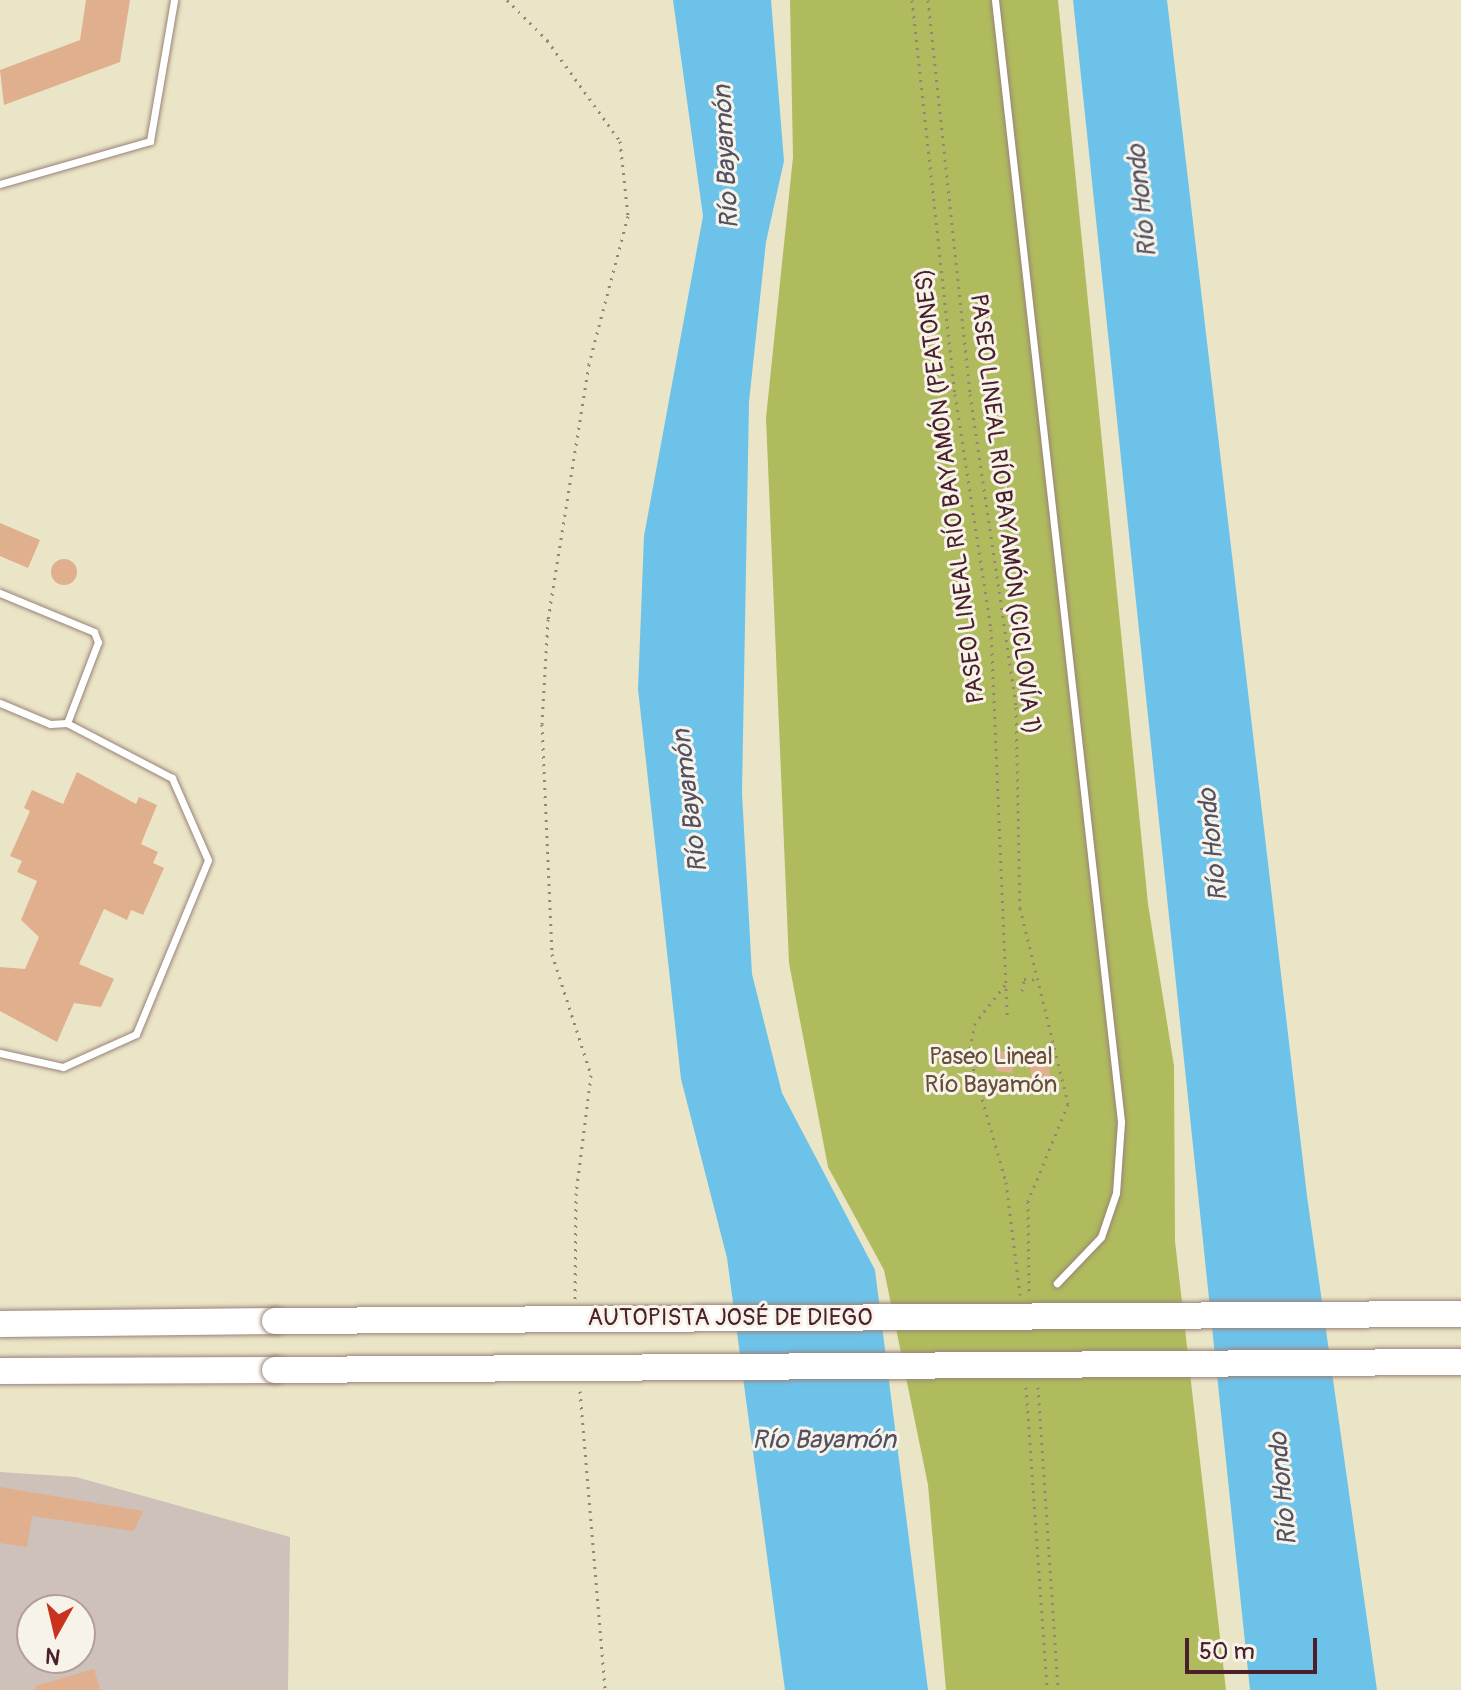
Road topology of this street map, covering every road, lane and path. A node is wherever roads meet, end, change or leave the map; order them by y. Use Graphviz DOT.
graph roads {
  1 [pos="174,0"];
  2 [pos="507,0"];
  3 [pos="912,0"];
  4 [pos="928,0"];
  5 [pos="995,0"];
  6 [pos="0,184"];
  7 [pos="0,593"];
  8 [pos="0,703"];
  9 [pos="67,723"];
  10 [pos="1039,980"];
  11 [pos="1022,991"];
  12 [pos="1007,1018"];
  13 [pos="0,1053"];
  14 [pos="1057,1283"];
  15 [pos="575,1305"];
  16 [pos="1030,1307"];
  17 [pos="1461,1314"];
  18 [pos="0,1324"];
  19 [pos="1461,1362"];
  20 [pos="0,1371"];
  21 [pos="580,1382"];
  22 [pos="1038,1383"];
  23 [pos="605,1690"];
  24 [pos="1058,1690"];
  1 -- 6 [label="lane"];
  2 -- 15 [label="path"];
  3 -- 12 [label="path, PASEO LINEAL RÍO BAYAMÓN (PEATONES)"];
  4 -- 10 [label="path, PASEO LINEAL RÍO BAYAMÓN (CICLOVÍA 1)"];
  5 -- 14 [label="lane"];
  7 -- 9 [label="lane"];
  8 -- 9 [label="lane"];
  9 -- 13 [label="lane"];
  10 -- 11 [label="path"];
  10 -- 16 [label="path, PASEO LINEAL RÍO BAYAMÓN (CICLOVÍA 1)"];
  17 -- 18 [label="highway, AUTOPISTA JOSÉ DE DIEGO, bridge"];
  19 -- 20 [label="highway, AUTOPISTA JOSÉ DE DIEGO, bridge"];
  21 -- 23 [label="path"];
  22 -- 24 [label="path"];
}
